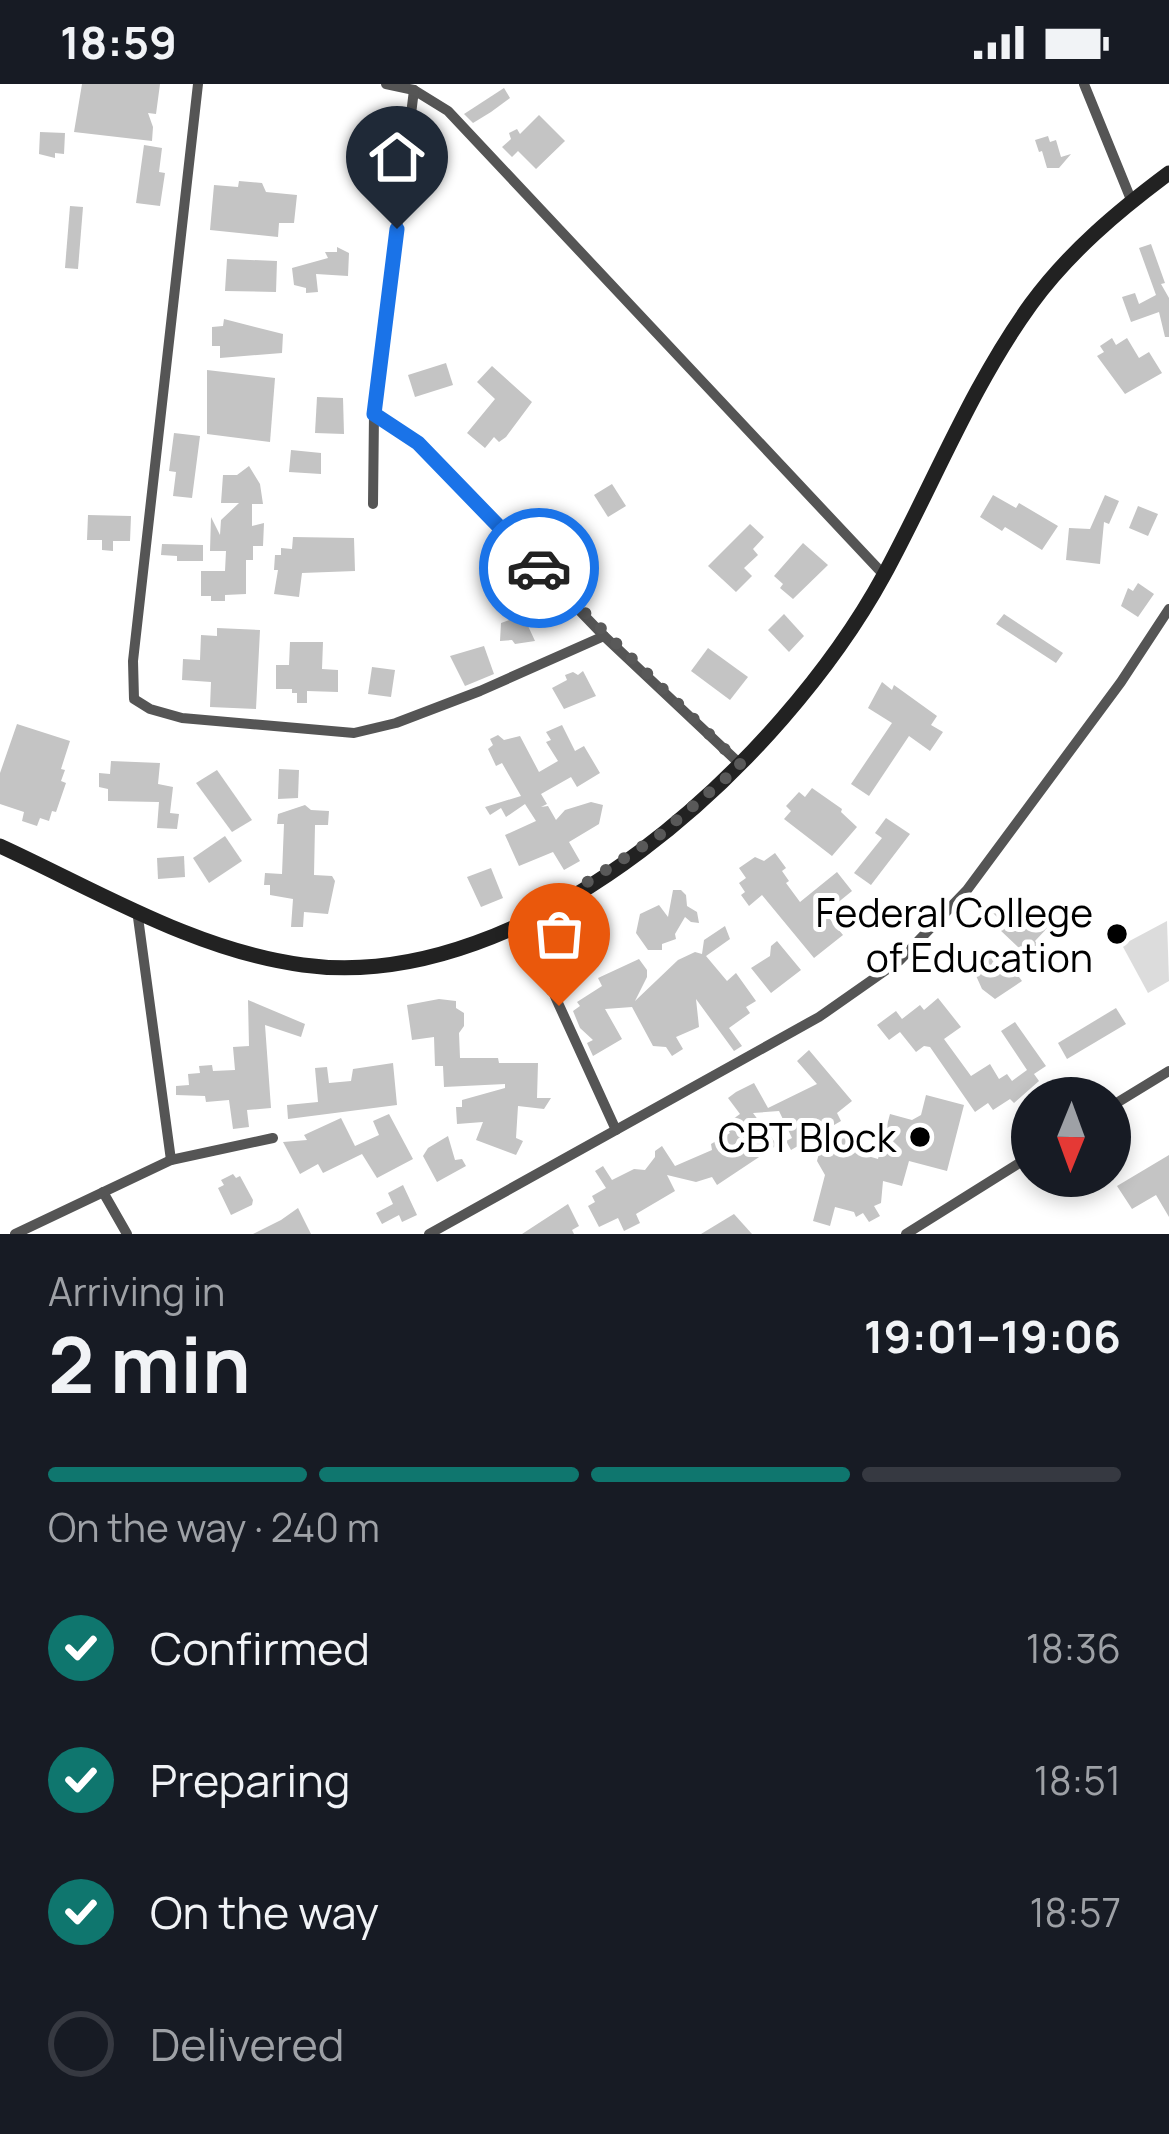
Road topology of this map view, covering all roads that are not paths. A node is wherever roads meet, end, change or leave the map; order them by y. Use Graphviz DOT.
graph roads {
  1 [pos="198,84"];
  2 [pos="386,84"];
  3 [pos="1084,84"];
  4 [pos="414,90"];
  5 [pos="1169,173"];
  6 [pos="1132,202"];
  7 [pos="374,414"];
  8 [pos="373,504"];
  9 [pos="884,575"];
  10 [pos="1169,609"];
  11 [pos="604,636"];
  12 [pos="741,765"];
  13 [pos="0,845"];
  14 [pos="137,910"];
  15 [pos="522,924"];
  16 [pos="1169,1071"];
  17 [pos="1131,1094"];
  18 [pos="616,1130"];
  19 [pos="273,1138"];
  20 [pos="171,1160"];
  21 [pos="1011,1168"];
  22 [pos="103,1192"];
  23 [pos="15,1234"];
  24 [pos="128,1234"];
  25 [pos="429,1234"];
  26 [pos="906,1234"];
  1 -- 11 [label="street"];
  2 -- 4 [label="street"];
  3 -- 6 [label="street"];
  4 -- 7 [label="street"];
  4 -- 9 [label="street"];
  5 -- 6 [label="main road"];
  6 -- 9 [label="main road"];
  7 -- 8 [label="street"];
  7 -- 11 [label="street"];
  9 -- 12 [label="main road"];
  10 -- 18 [label="street"];
  11 -- 12 [label="street"];
  12 -- 15 [label="main road"];
  13 -- 14 [label="main road"];
  14 -- 15 [label="main road"];
  14 -- 20 [label="street"];
  15 -- 18 [label="street"];
  16 -- 17 [label="street"];
  18 -- 25 [label="street"];
  19 -- 20 [label="street"];
  20 -- 22 [label="street"];
  21 -- 26 [label="street"];
  22 -- 23 [label="street"];
  22 -- 24 [label="street"];
}
